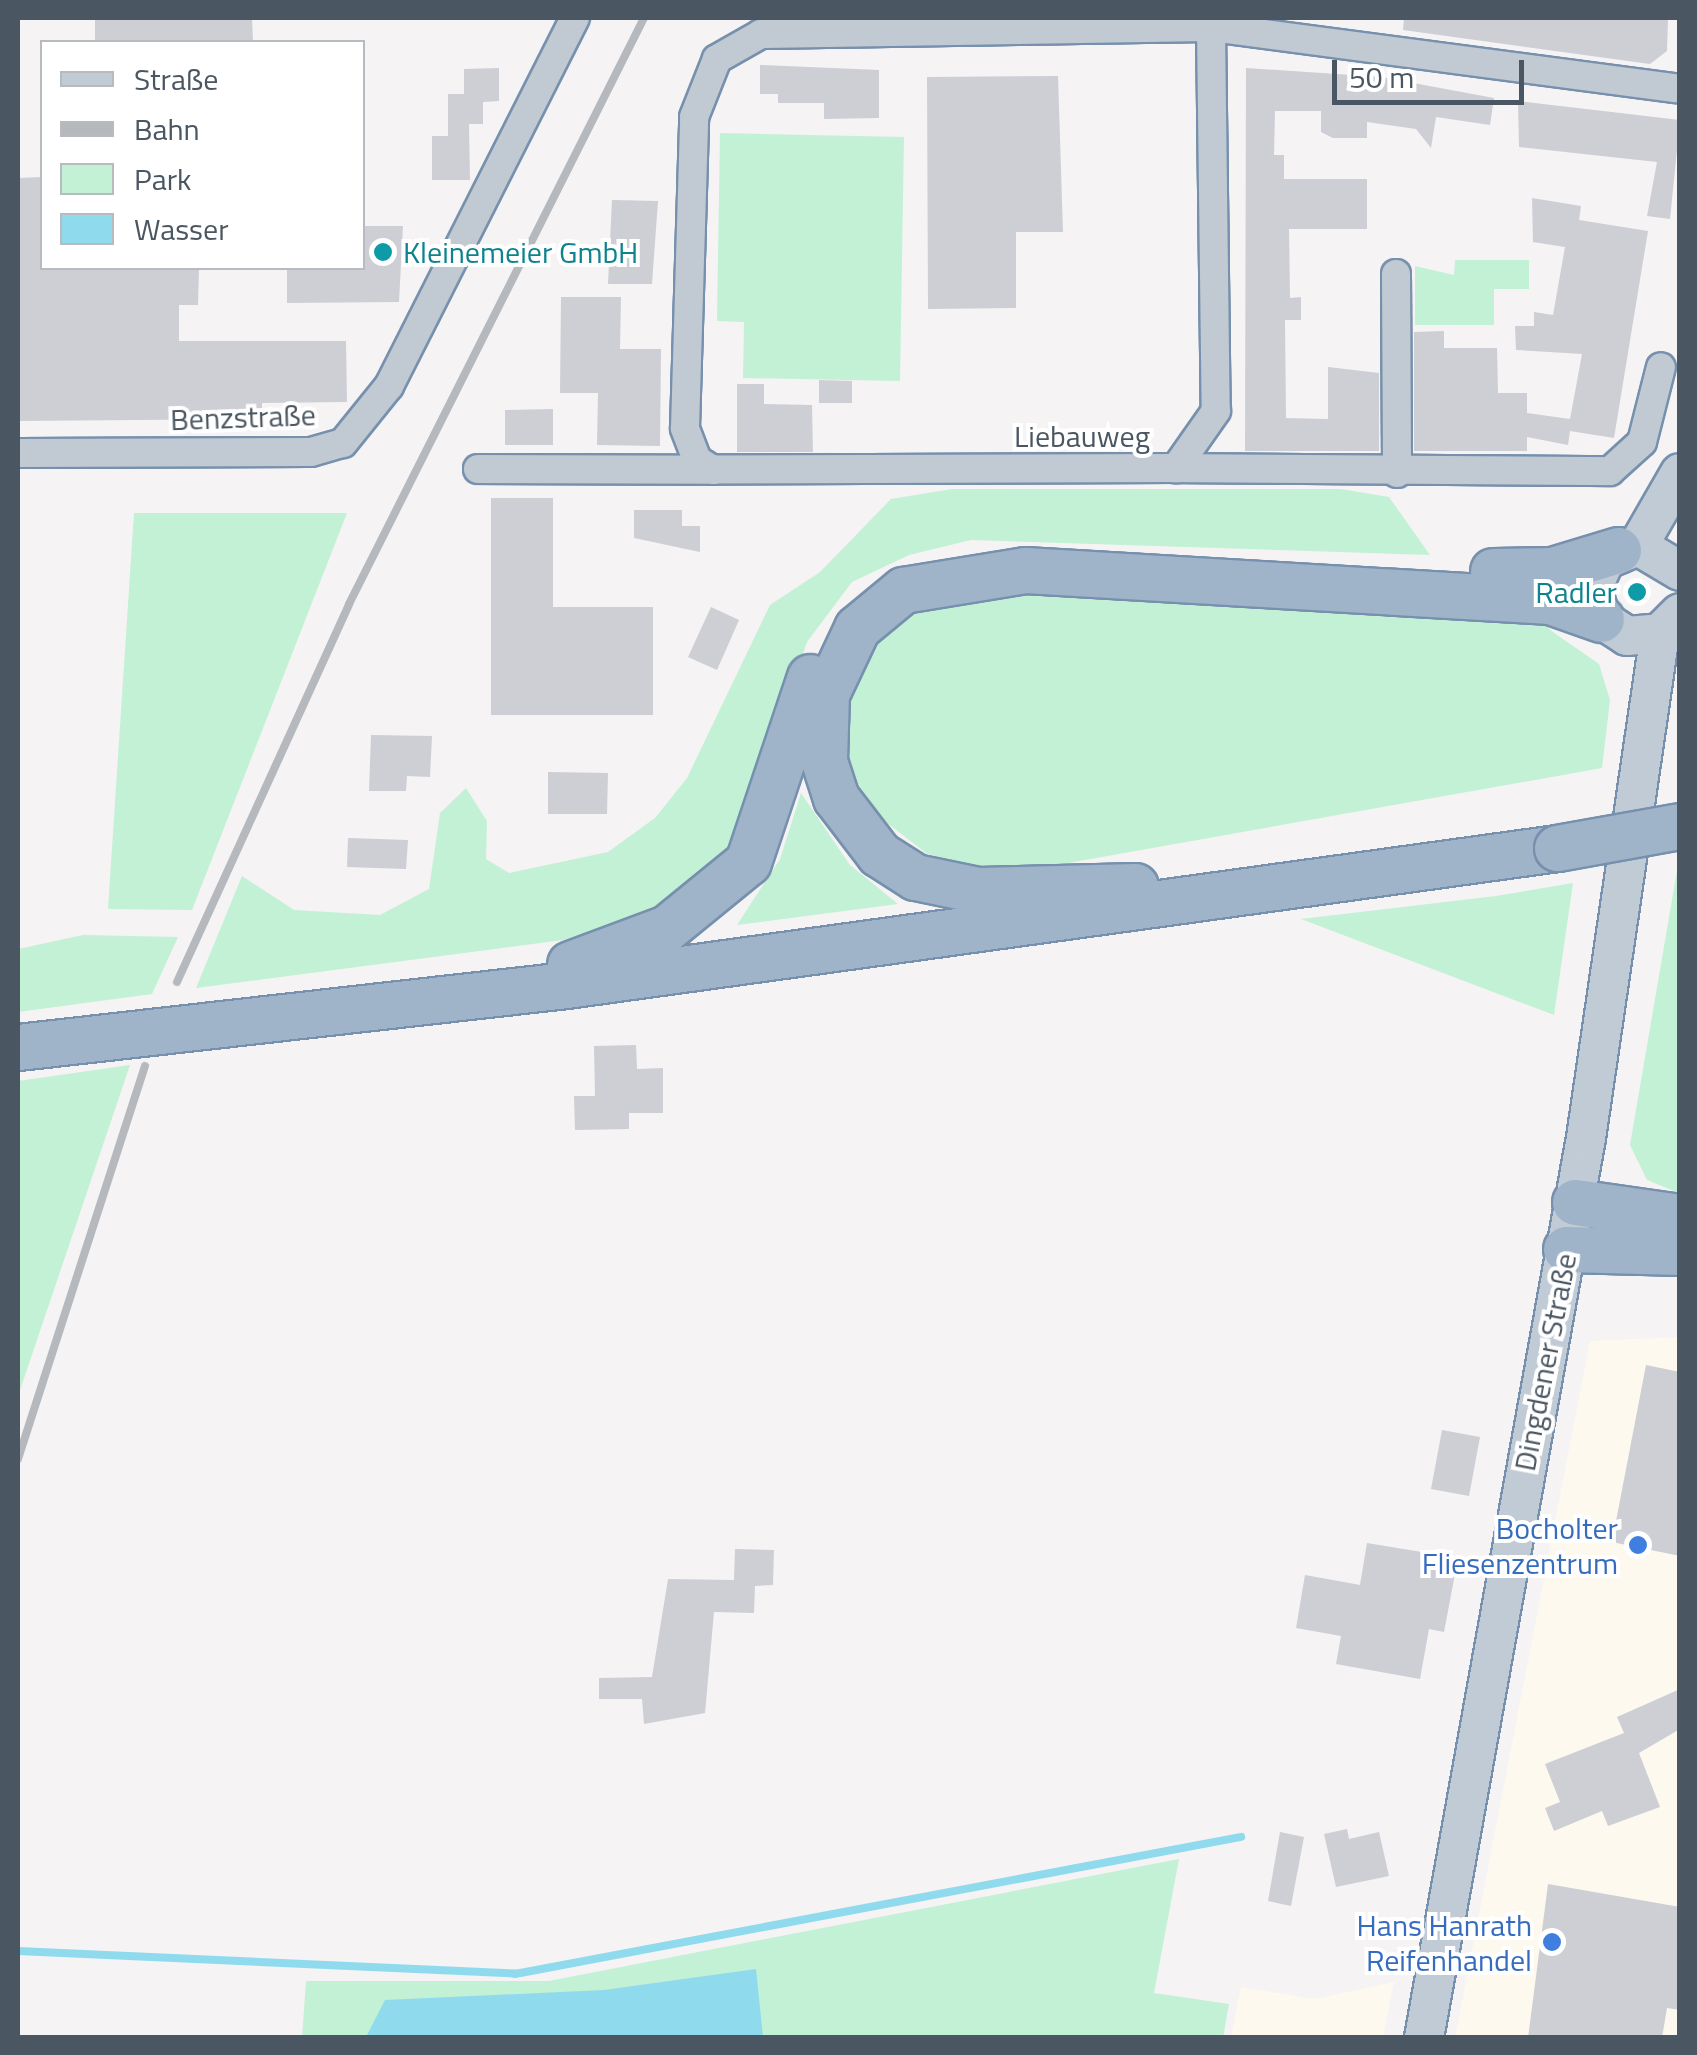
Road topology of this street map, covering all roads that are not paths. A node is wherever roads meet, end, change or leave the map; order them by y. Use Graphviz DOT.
graph roads {
  1 [pos="575,18"];
  2 [pos="1211,22"];
  3 [pos="1676,88"];
  4 [pos="1396,274"];
  5 [pos="1662,367"];
  6 [pos="18,453"];
  7 [pos="1176,468"];
  8 [pos="478,469"];
  9 [pos="714,470"];
  10 [pos="1397,473"];
  11 [pos="1680,474"];
  12 [pos="1628,548"];
  13 [pos="1679,570"];
  14 [pos="1642,625"];
  15 [pos="1680,800"];
  16 [pos="1679,826"];
  17 [pos="1559,837"];
  18 [pos="1182,885"];
  19 [pos="570,964"];
  20 [pos="246,1020"];
  21 [pos="18,1047"];
  22 [pos="1575,1202"];
  23 [pos="1680,1217"];
  24 [pos="1566,1250"];
  25 [pos="1680,1252"];
  26 [pos="1424,2038"];
  1 -- 6 [label="street, Benzstraße"];
  2 -- 3 [label="street"];
  2 -- 7 [label="street, Liebauweg"];
  2 -- 9 [label="street"];
  4 -- 10 [label="street"];
  5 -- 10 [label="street"];
  7 -- 9 [label="street, Liebauweg"];
  7 -- 10 [label="street"];
  8 -- 9 [label="street, Liebauweg"];
  11 -- 12 [label="main road, Dingdener Straße"];
  12 -- 13 [label="main road"];
  12 -- 14 [label="main road, Dingdener Straße"];
  12 -- 19 [label="highway"];
  14 -- 18 [label="highway"];
  14 -- 22 [label="main road, Dingdener Straße"];
  15 -- 17 [label="highway"];
  16 -- 17 [label="highway, bridge"];
  17 -- 18 [label="highway"];
  17 -- 20 [label="highway"];
  18 -- 19 [label="highway"];
  19 -- 20 [label="highway"];
  20 -- 21 [label="highway"];
  22 -- 23 [label="highway"];
  22 -- 24 [label="main road, Dingdener Straße"];
  24 -- 25 [label="highway"];
  24 -- 26 [label="main road, Dingdener Straße"];
}
